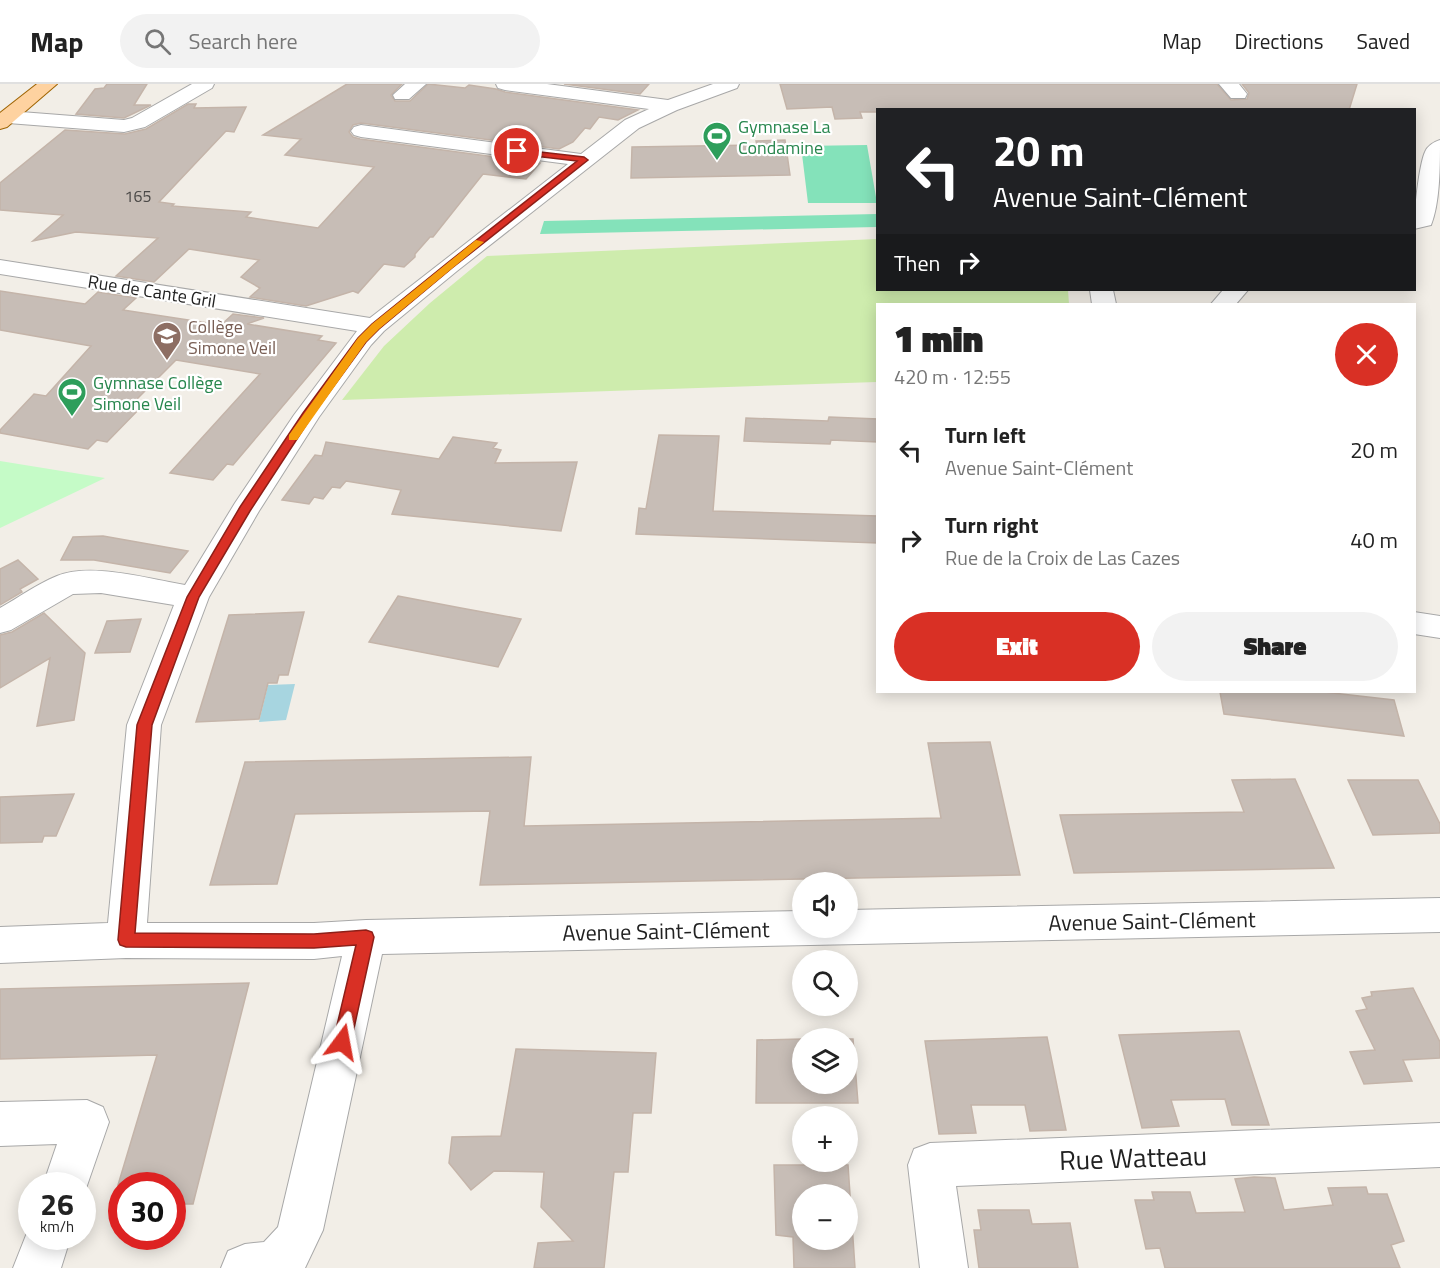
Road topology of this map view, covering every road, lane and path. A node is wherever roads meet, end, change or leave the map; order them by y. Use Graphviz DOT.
graph roads {
  1 [pos="48,84"];
  2 [pos="205,84"];
  3 [pos="505,84"];
  4 [pos="730,84"];
  5 [pos="670,106"];
  6 [pos="4,120"];
  7 [pos="361,131"];
  8 [pos="1440,146"];
  9 [pos="584,160"];
  10 [pos="1416,222"];
  11 [pos="0,267"];
  12 [pos="1235,291"];
  13 [pos="1224,303"];
  14 [pos="375,326"];
  15 [pos="193,597"];
  16 [pos="0,622"];
  17 [pos="1416,623"];
  18 [pos="1440,627"];
  19 [pos="1440,915"];
  20 [pos="366,937"];
  21 [pos="126,940"];
  22 [pos="0,945"];
  23 [pos="0,1124"];
  24 [pos="1440,1145"];
  25 [pos="70,1172"];
  26 [pos="43,1250"];
  27 [pos="37,1268"];
  28 [pos="245,1268"];
  29 [pos="944,1268"];
  1 -- 6 [label="main road"];
  2 -- 6 [label="street"];
  3 -- 5 [label="street"];
  4 -- 5 [label="street"];
  5 -- 9 [label="street"];
  7 -- 9 [label="street"];
  8 -- 10 [label="street"];
  9 -- 14 [label="street"];
  11 -- 14 [label="street, Rue de Cante Gril"];
  12 -- 13 [label="street"];
  14 -- 15 [label="street"];
  15 -- 16 [label="street"];
  15 -- 21 [label="street"];
  17 -- 18 [label="street"];
  19 -- 20 [label="street, Avenue Saint-Clément"];
  20 -- 21 [label="street, Avenue Saint-Clément"];
  20 -- 28 [label="street"];
  21 -- 22 [label="street, Avenue Saint-Clément"];
  23 -- 25 [label="street"];
  24 -- 29 [label="street, Rue Watteau"];
  26 -- 27 [label="street"];
}
